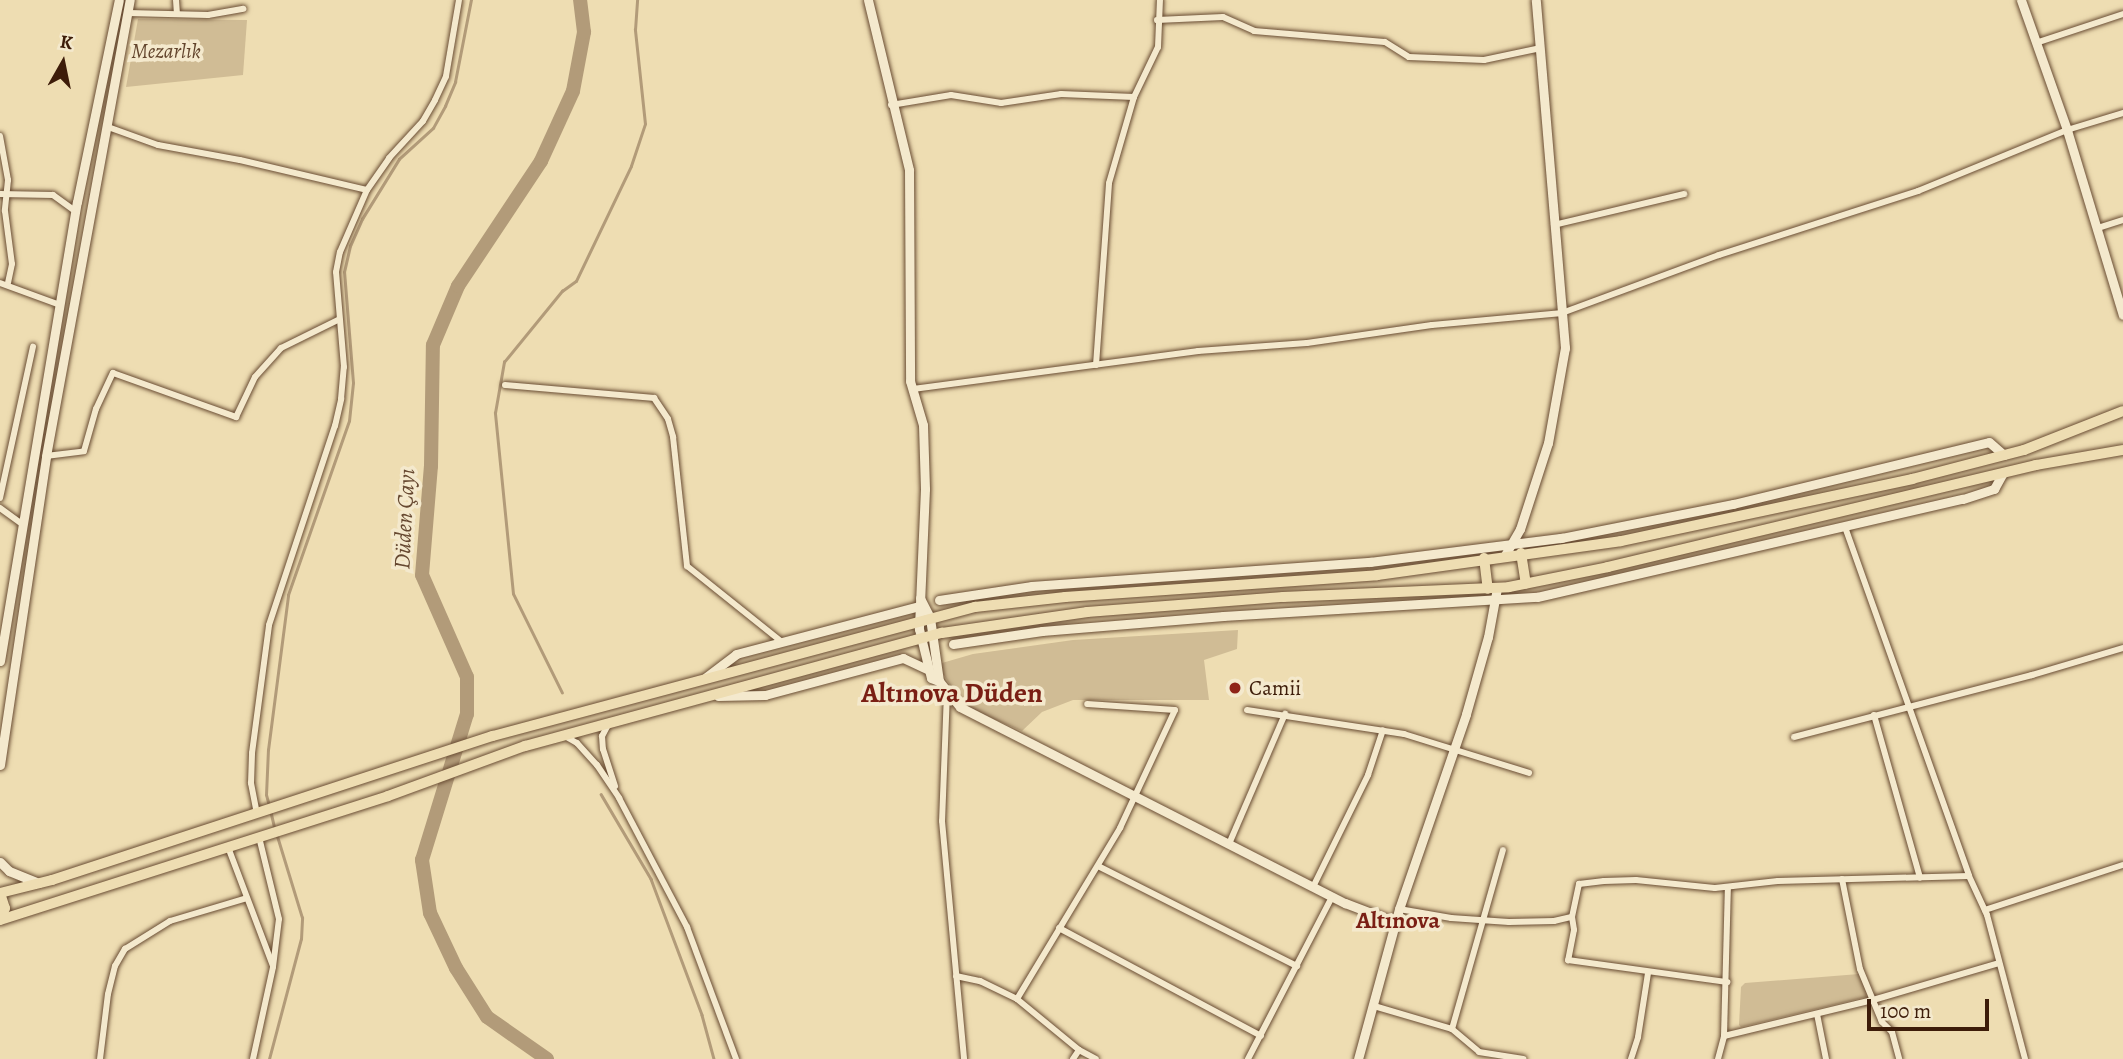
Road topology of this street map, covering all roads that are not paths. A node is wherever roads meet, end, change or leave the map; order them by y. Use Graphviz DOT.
graph roads {
  1 [pos="119,0"];
  2 [pos="130,0"];
  3 [pos="176,0"];
  4 [pos="459,0"];
  5 [pos="869,0"];
  6 [pos="1160,0"];
  7 [pos="1536,0"];
  8 [pos="2021,0"];
  9 [pos="243,9"];
  10 [pos="128,13"];
  11 [pos="177,14"];
  12 [pos="2123,14"];
  13 [pos="1157,20"];
  14 [pos="2036,43"];
  15 [pos="1542,48"];
  16 [pos="1133,97"];
  17 [pos="891,105"];
  18 [pos="2123,113"];
  19 [pos="108,127"];
  20 [pos="2067,130"];
  21 [pos="0,136"];
  22 [pos="367,190"];
  23 [pos="1684,194"];
  24 [pos="3,195"];
  25 [pos="76,212"];
  26 [pos="2123,220"];
  27 [pos="1553,225"];
  28 [pos="2098,228"];
  29 [pos="4,283"];
  30 [pos="60,305"];
  31 [pos="1562,313"];
  32 [pos="2123,316"];
  33 [pos="338,320"];
  34 [pos="33,347"];
  35 [pos="1096,365"];
  36 [pos="505,385"];
  37 [pos="913,389"];
  38 [pos="2123,411"];
  39 [pos="2123,450"];
  40 [pos="2004,455"];
  41 [pos="46,456"];
  42 [pos="2003,474"];
  43 [pos="0,498"];
  44 [pos="0,508"];
  45 [pos="22,524"];
  46 [pos="1844,527"];
  47 [pos="1511,544"];
  48 [pos="1521,553"];
  49 [pos="1505,555"];
  50 [pos="1484,558"];
  51 [pos="1527,583"];
  52 [pos="1032,586"];
  53 [pos="1492,588"];
  54 [pos="939,600"];
  55 [pos="1494,600"];
  56 [pos="919,602"];
  57 [pos="1013,603"];
  58 [pos="930,618"];
  59 [pos="1023,619"];
  60 [pos="919,621"];
  61 [pos="1042,631"];
  62 [pos="932,636"];
  63 [pos="919,639"];
  64 [pos="782,642"];
  65 [pos="954,644"];
  66 [pos="2123,648"];
  67 [pos="0,661"];
  68 [pos="927,669"];
  69 [pos="706,677"];
  70 [pos="939,681"];
  71 [pos="947,692"];
  72 [pos="705,696"];
  73 [pos="1087,704"];
  74 [pos="1909,705"];
  75 [pos="1247,710"];
  76 [pos="1284,714"];
  77 [pos="1874,715"];
  78 [pos="611,721"];
  79 [pos="1383,730"];
  80 [pos="563,735"];
  81 [pos="1794,737"];
  82 [pos="1454,749"];
  83 [pos="0,765"];
  84 [pos="1529,773"];
  85 [pos="1136,797"];
  86 [pos="619,798"];
  87 [pos="257,814"];
  88 [pos="259,837"];
  89 [pos="1229,844"];
  90 [pos="228,847"];
  91 [pos="1503,850"];
  92 [pos="0,862"];
  93 [pos="2123,865"];
  94 [pos="1098,866"];
  95 [pos="1969,876"];
  96 [pos="1920,878"];
  97 [pos="1842,879"];
  98 [pos="39,883"];
  99 [pos="1313,887"];
  100 [pos="1728,887"];
  101 [pos="0,893"];
  102 [pos="1332,897"];
  103 [pos="247,898"];
  104 [pos="1399,909"];
  105 [pos="1985,910"];
  106 [pos="1572,917"];
  107 [pos="0,920"];
  108 [pos="1481,920"];
  109 [pos="1396,923"];
  110 [pos="1059,928"];
  111 [pos="2000,963"];
  112 [pos="1297,966"];
  113 [pos="273,967"];
  114 [pos="1648,973"];
  115 [pos="956,976"];
  116 [pos="1727,982"];
  117 [pos="1017,999"];
  118 [pos="1873,1000"];
  119 [pos="1374,1006"];
  120 [pos="1817,1014"];
  121 [pos="1452,1029"];
  122 [pos="1261,1035"];
  123 [pos="1724,1036"];
  124 [pos="1079,1050"];
  125 [pos="1518,1058"];
  126 [pos="100,1059"];
  127 [pos="253,1059"];
  128 [pos="736,1059"];
  129 [pos="964,1059"];
  130 [pos="1073,1059"];
  131 [pos="1096,1059"];
  132 [pos="1248,1059"];
  133 [pos="1358,1059"];
  134 [pos="1631,1059"];
  135 [pos="1718,1059"];
  136 [pos="1826,1059"];
  137 [pos="1899,1059"];
  138 [pos="2025,1059"];
  1 -- 25 [label="street"];
  2 -- 10 [label="street"];
  3 -- 11 [label="street"];
  4 -- 22 [label="street"];
  5 -- 17 [label="street"];
  6 -- 13 [label="street"];
  7 -- 15 [label="street"];
  8 -- 14 [label="street"];
  9 -- 11 [label="street"];
  10 -- 11 [label="street"];
  10 -- 19 [label="street"];
  12 -- 14 [label="street"];
  13 -- 15 [label="street"];
  13 -- 16 [label="street"];
  14 -- 20 [label="street"];
  15 -- 27 [label="street"];
  16 -- 17 [label="street"];
  16 -- 35 [label="street"];
  17 -- 37 [label="street"];
  18 -- 20 [label="street"];
  19 -- 22 [label="street"];
  19 -- 41 [label="street"];
  20 -- 28 [label="street"];
  20 -- 31 [label="street"];
  21 -- 24 [label="street"];
  22 -- 33 [label="street"];
  23 -- 27 [label="street"];
  24 -- 25 [label="street"];
  24 -- 29 [label="street"];
  25 -- 30 [label="street"];
  26 -- 28 [label="street"];
  27 -- 31 [label="street"];
  28 -- 32 [label="street"];
  29 -- 30 [label="street"];
  30 -- 45 [label="street"];
  31 -- 35 [label="street"];
  31 -- 47 [label="street"];
  33 -- 41 [label="street"];
  33 -- 87 [label="street"];
  34 -- 43 [label="street"];
  35 -- 37 [label="street"];
  36 -- 64 [label="street"];
  37 -- 56 [label="street"];
  38 -- 40 [label="main road"];
  39 -- 42 [label="main road"];
  40 -- 47 [label="street"];
  40 -- 48 [label="main road"];
  41 -- 83 [label="street"];
  42 -- 46 [label="street"];
  42 -- 51 [label="main road"];
  44 -- 45 [label="street"];
  45 -- 67 [label="street"];
  46 -- 55 [label="street"];
  46 -- 74 [label="street"];
  47 -- 49 [label="street"];
  47 -- 52 [label="street"];
  48 -- 49 [label="main road"];
  48 -- 51 [label="main road"];
  49 -- 50 [label="main road"];
  50 -- 53 [label="main road"];
  50 -- 57 [label="main road"];
  51 -- 53 [label="main road"];
  52 -- 54 [label="street"];
  52 -- 57 [label="street"];
  53 -- 55 [label="street"];
  53 -- 59 [label="main road"];
  55 -- 61 [label="street"];
  55 -- 82 [label="street"];
  56 -- 58 [label="street"];
  56 -- 60 [label="street"];
  56 -- 64 [label="street"];
  57 -- 58 [label="main road"];
  58 -- 60 [label="main road"];
  58 -- 62 [label="street"];
  59 -- 61 [label="street"];
  59 -- 62 [label="main road"];
  60 -- 63 [label="street"];
  60 -- 69 [label="main road"];
  61 -- 65 [label="street"];
  62 -- 63 [label="main road"];
  62 -- 70 [label="street"];
  63 -- 68 [label="street"];
  63 -- 72 [label="main road"];
  64 -- 69 [label="street"];
  66 -- 74 [label="street"];
  68 -- 70 [label="street"];
  68 -- 72 [label="street"];
  69 -- 87 [label="main road"];
  70 -- 71 [label="street"];
  71 -- 85 [label="street"];
  71 -- 115 [label="street"];
  72 -- 78 [label="main road"];
  73 -- 85 [label="street"];
  74 -- 77 [label="street"];
  74 -- 95 [label="street"];
  75 -- 76 [label="street"];
  76 -- 79 [label="street"];
  76 -- 89 [label="street"];
  77 -- 81 [label="street"];
  77 -- 96 [label="street"];
  78 -- 80 [label="main road"];
  78 -- 86 [label="street"];
  79 -- 82 [label="street"];
  79 -- 99 [label="street"];
  80 -- 86 [label="street"];
  80 -- 88 [label="main road"];
  82 -- 84 [label="street"];
  82 -- 104 [label="street"];
  85 -- 89 [label="street"];
  85 -- 94 [label="street"];
  86 -- 128 [label="street"];
  87 -- 98 [label="main road"];
  88 -- 90 [label="main road"];
  88 -- 113 [label="street"];
  89 -- 99 [label="street"];
  90 -- 103 [label="street"];
  90 -- 107 [label="main road"];
  91 -- 108 [label="street"];
  92 -- 98 [label="street"];
  93 -- 105 [label="street"];
  94 -- 110 [label="street"];
  94 -- 112 [label="street"];
  95 -- 96 [label="street"];
  95 -- 105 [label="street"];
  96 -- 97 [label="street"];
  97 -- 100 [label="street"];
  97 -- 118 [label="street"];
  98 -- 101 [label="main road"];
  99 -- 102 [label="street"];
  100 -- 106 [label="street"];
  100 -- 116 [label="street"];
  101 -- 107 [label="main road"];
  102 -- 109 [label="street"];
  102 -- 112 [label="street"];
  103 -- 113 [label="street"];
  103 -- 126 [label="street"];
  104 -- 108 [label="street"];
  104 -- 109 [label="street"];
  105 -- 111 [label="street"];
  106 -- 108 [label="street"];
  106 -- 114 [label="street"];
  108 -- 121 [label="street"];
  109 -- 119 [label="street"];
  110 -- 117 [label="street"];
  110 -- 122 [label="street"];
  111 -- 118 [label="street"];
  111 -- 138 [label="street"];
  112 -- 122 [label="street"];
  113 -- 127 [label="street"];
  114 -- 116 [label="street"];
  114 -- 134 [label="street"];
  115 -- 117 [label="street"];
  115 -- 129 [label="street"];
  116 -- 123 [label="street"];
  117 -- 124 [label="street"];
  118 -- 120 [label="street"];
  118 -- 137 [label="street"];
  119 -- 121 [label="street"];
  119 -- 133 [label="street"];
  120 -- 123 [label="street"];
  120 -- 136 [label="street"];
  121 -- 125 [label="street"];
  122 -- 132 [label="street"];
  123 -- 135 [label="street"];
  124 -- 130 [label="street"];
  124 -- 131 [label="street"];
}
